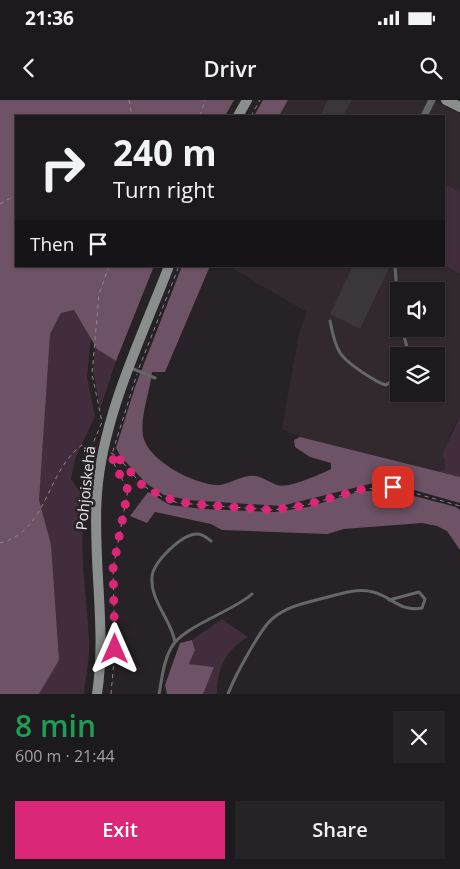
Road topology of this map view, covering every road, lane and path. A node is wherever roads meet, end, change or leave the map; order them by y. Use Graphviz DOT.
graph roads {
  1 [pos="130,100"];
  2 [pos="205,100"];
  3 [pos="247,100"];
  4 [pos="260,100"];
  5 [pos="432,100"];
  6 [pos="446,100"];
  7 [pos="460,107"];
  8 [pos="132,115"];
  9 [pos="200,115"];
  10 [pos="239,115"];
  11 [pos="252,115"];
  12 [pos="424,115"];
  13 [pos="15,196"];
  14 [pos="0,204"];
  15 [pos="109,267"];
  16 [pos="169,267"];
  17 [pos="179,267"];
  18 [pos="395,267"];
  19 [pos="396,282"];
  20 [pos="330,321"];
  21 [pos="134,369"];
  22 [pos="156,378"];
  23 [pos="390,382"];
  24 [pos="91,446"];
  25 [pos="112,454"];
  26 [pos="80,461"];
  27 [pos="459,505"];
  28 [pos="211,541"];
  29 [pos="0,543"];
  30 [pos="252,594"];
  31 [pos="389,600"];
  32 [pos="175,642"];
  33 [pos="97,694"];
  34 [pos="111,694"];
  35 [pos="159,694"];
  36 [pos="228,694"];
  1 -- 8 [label="path"];
  2 -- 9 [label="path"];
  3 -- 10 [label="main road"];
  4 -- 11 [label="path"];
  5 -- 12 [label="street"];
  6 -- 7 [label="main road"];
  13 -- 14 [label="path"];
  15 -- 24 [label="path"];
  16 -- 21 [label="main road, Pohjoiskehä"];
  17 -- 21 [label="path"];
  18 -- 19 [label="lane"];
  20 -- 23 [label="lane"];
  21 -- 22 [label="lane"];
  21 -- 25 [label="path"];
  21 -- 33 [label="main road, Pohjoiskehä"];
  24 -- 26 [label="path"];
  24 -- 29 [label="path"];
  25 -- 27 [label="path"];
  25 -- 34 [label="path"];
  28 -- 32 [label="lane"];
  30 -- 32 [label="lane"];
  31 -- 31 [label="lane"];
  31 -- 36 [label="lane"];
  32 -- 35 [label="lane"];
}
